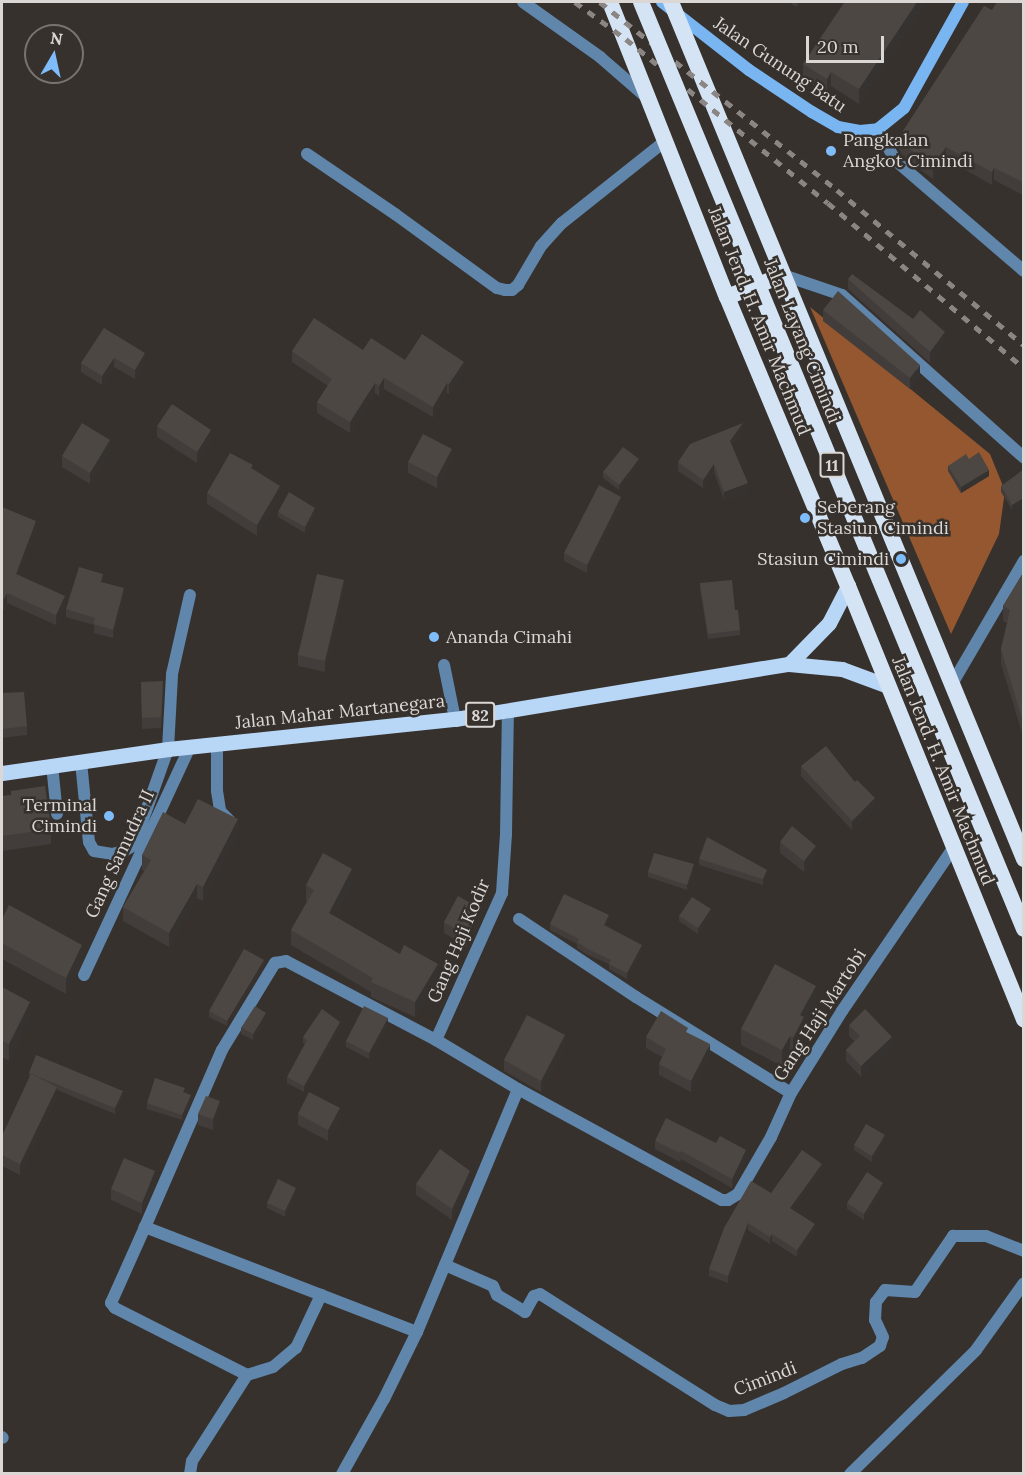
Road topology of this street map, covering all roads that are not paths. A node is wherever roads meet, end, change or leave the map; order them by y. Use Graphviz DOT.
graph roads {
  1 [pos="524,2"];
  2 [pos="610,2"];
  3 [pos="641,2"];
  4 [pos="662,2"];
  5 [pos="963,2"];
  6 [pos="674,9"];
  7 [pos="649,100"];
  8 [pos="878,129"];
  9 [pos="664,141"];
  10 [pos="307,154"];
  11 [pos="1023,271"];
  12 [pos="783,275"];
  13 [pos="727,297"];
  14 [pos="1023,458"];
  15 [pos="1023,561"];
  16 [pos="848,586"];
  17 [pos="190,595"];
  18 [pos="789,664"];
  19 [pos="444,665"];
  20 [pos="952,684"];
  21 [pos="888,686"];
  22 [pos="508,710"];
  23 [pos="455,719"];
  24 [pos="216,746"];
  25 [pos="190,747"];
  26 [pos="168,749"];
  27 [pos="81,762"];
  28 [pos="52,765"];
  29 [pos="2,773"];
  30 [pos="57,814"];
  31 [pos="231,823"];
  32 [pos="953,849"];
  33 [pos="1023,859"];
  34 [pos="519,919"];
  35 [pos="1023,929"];
  36 [pos="84,975"];
  37 [pos="1018,991"];
  38 [pos="1023,1020"];
  39 [pos="436,1040"];
  40 [pos="518,1089"];
  41 [pos="791,1093"];
  42 [pos="145,1227"];
  43 [pos="1023,1251"];
  44 [pos="445,1265"];
  45 [pos="1023,1283"];
  46 [pos="321,1295"];
  47 [pos="417,1332"];
  48 [pos="246,1376"];
  49 [pos="190,1473"];
  50 [pos="342,1473"];
  51 [pos="850,1473"];
  1 -- 7 [label="street"];
  2 -- 7 [label="highway, Jalan Jend. H. Amir Machmud / 11"];
  3 -- 35 [label="highway, Jalan Layang Cimindi / 11, bridge"];
  4 -- 6 [label="main road, Jalan Gunung Batu"];
  5 -- 8 [label="main road"];
  6 -- 8 [label="main road, Jalan Gunung Batu"];
  6 -- 12 [label="highway, 11"];
  7 -- 9 [label="highway, Jalan Jend. H. Amir Machmud / 11"];
  8 -- 11 [label="street"];
  9 -- 10 [label="street"];
  9 -- 13 [label="highway, Jalan Jend. H. Amir Machmud / 11"];
  12 -- 13 [label="highway"];
  12 -- 14 [label="street"];
  12 -- 20 [label="highway, 11"];
  13 -- 16 [label="highway, Jalan Jend. H. Amir Machmud / 11"];
  15 -- 20 [label="street"];
  16 -- 18 [label="main road"];
  16 -- 21 [label="highway, Jalan Jend. H. Amir Machmud / 11"];
  17 -- 26 [label="street"];
  18 -- 21 [label="main road, Jalan Mahar Martanegara / 82"];
  18 -- 22 [label="main road, Jalan Mahar Martanegara / 82"];
  19 -- 23 [label="street"];
  20 -- 33 [label="highway, 11"];
  21 -- 32 [label="highway, Jalan Jend. H. Amir Machmud / 11"];
  22 -- 23 [label="main road, Jalan Mahar Martanegara / 82"];
  22 -- 39 [label="street, Gang Haji Kodir"];
  23 -- 24 [label="main road, Jalan Mahar Martanegara / 82"];
  24 -- 25 [label="main road, Jalan Mahar Martanegara / 82"];
  24 -- 31 [label="street"];
  25 -- 26 [label="main road, Jalan Mahar Martanegara / 82"];
  25 -- 36 [label="street, Gang Samudra II"];
  26 -- 27 [label="main road, Jalan Mahar Martanegara / 82"];
  26 -- 27 [label="street"];
  27 -- 28 [label="main road, Jalan Mahar Martanegara / 82"];
  28 -- 29 [label="main road, Jalan Mahar Martanegara / 82"];
  28 -- 30 [label="street"];
  32 -- 37 [label="highway, Jalan Jend. H. Amir Machmud / 11"];
  32 -- 41 [label="street, Gang Haji Martobi"];
  34 -- 41 [label="street"];
  37 -- 38 [label="highway, Jalan Jend. H. Amir Machmud / 11"];
  39 -- 40 [label="street"];
  39 -- 42 [label="street"];
  40 -- 41 [label="street, Gang Haji Martobi"];
  40 -- 44 [label="street"];
  42 -- 46 [label="street"];
  42 -- 48 [label="street"];
  43 -- 44 [label="street, Cimindi"];
  44 -- 47 [label="street"];
  45 -- 51 [label="street"];
  46 -- 47 [label="street"];
  46 -- 48 [label="street"];
  47 -- 50 [label="street"];
  48 -- 49 [label="street"];
}
